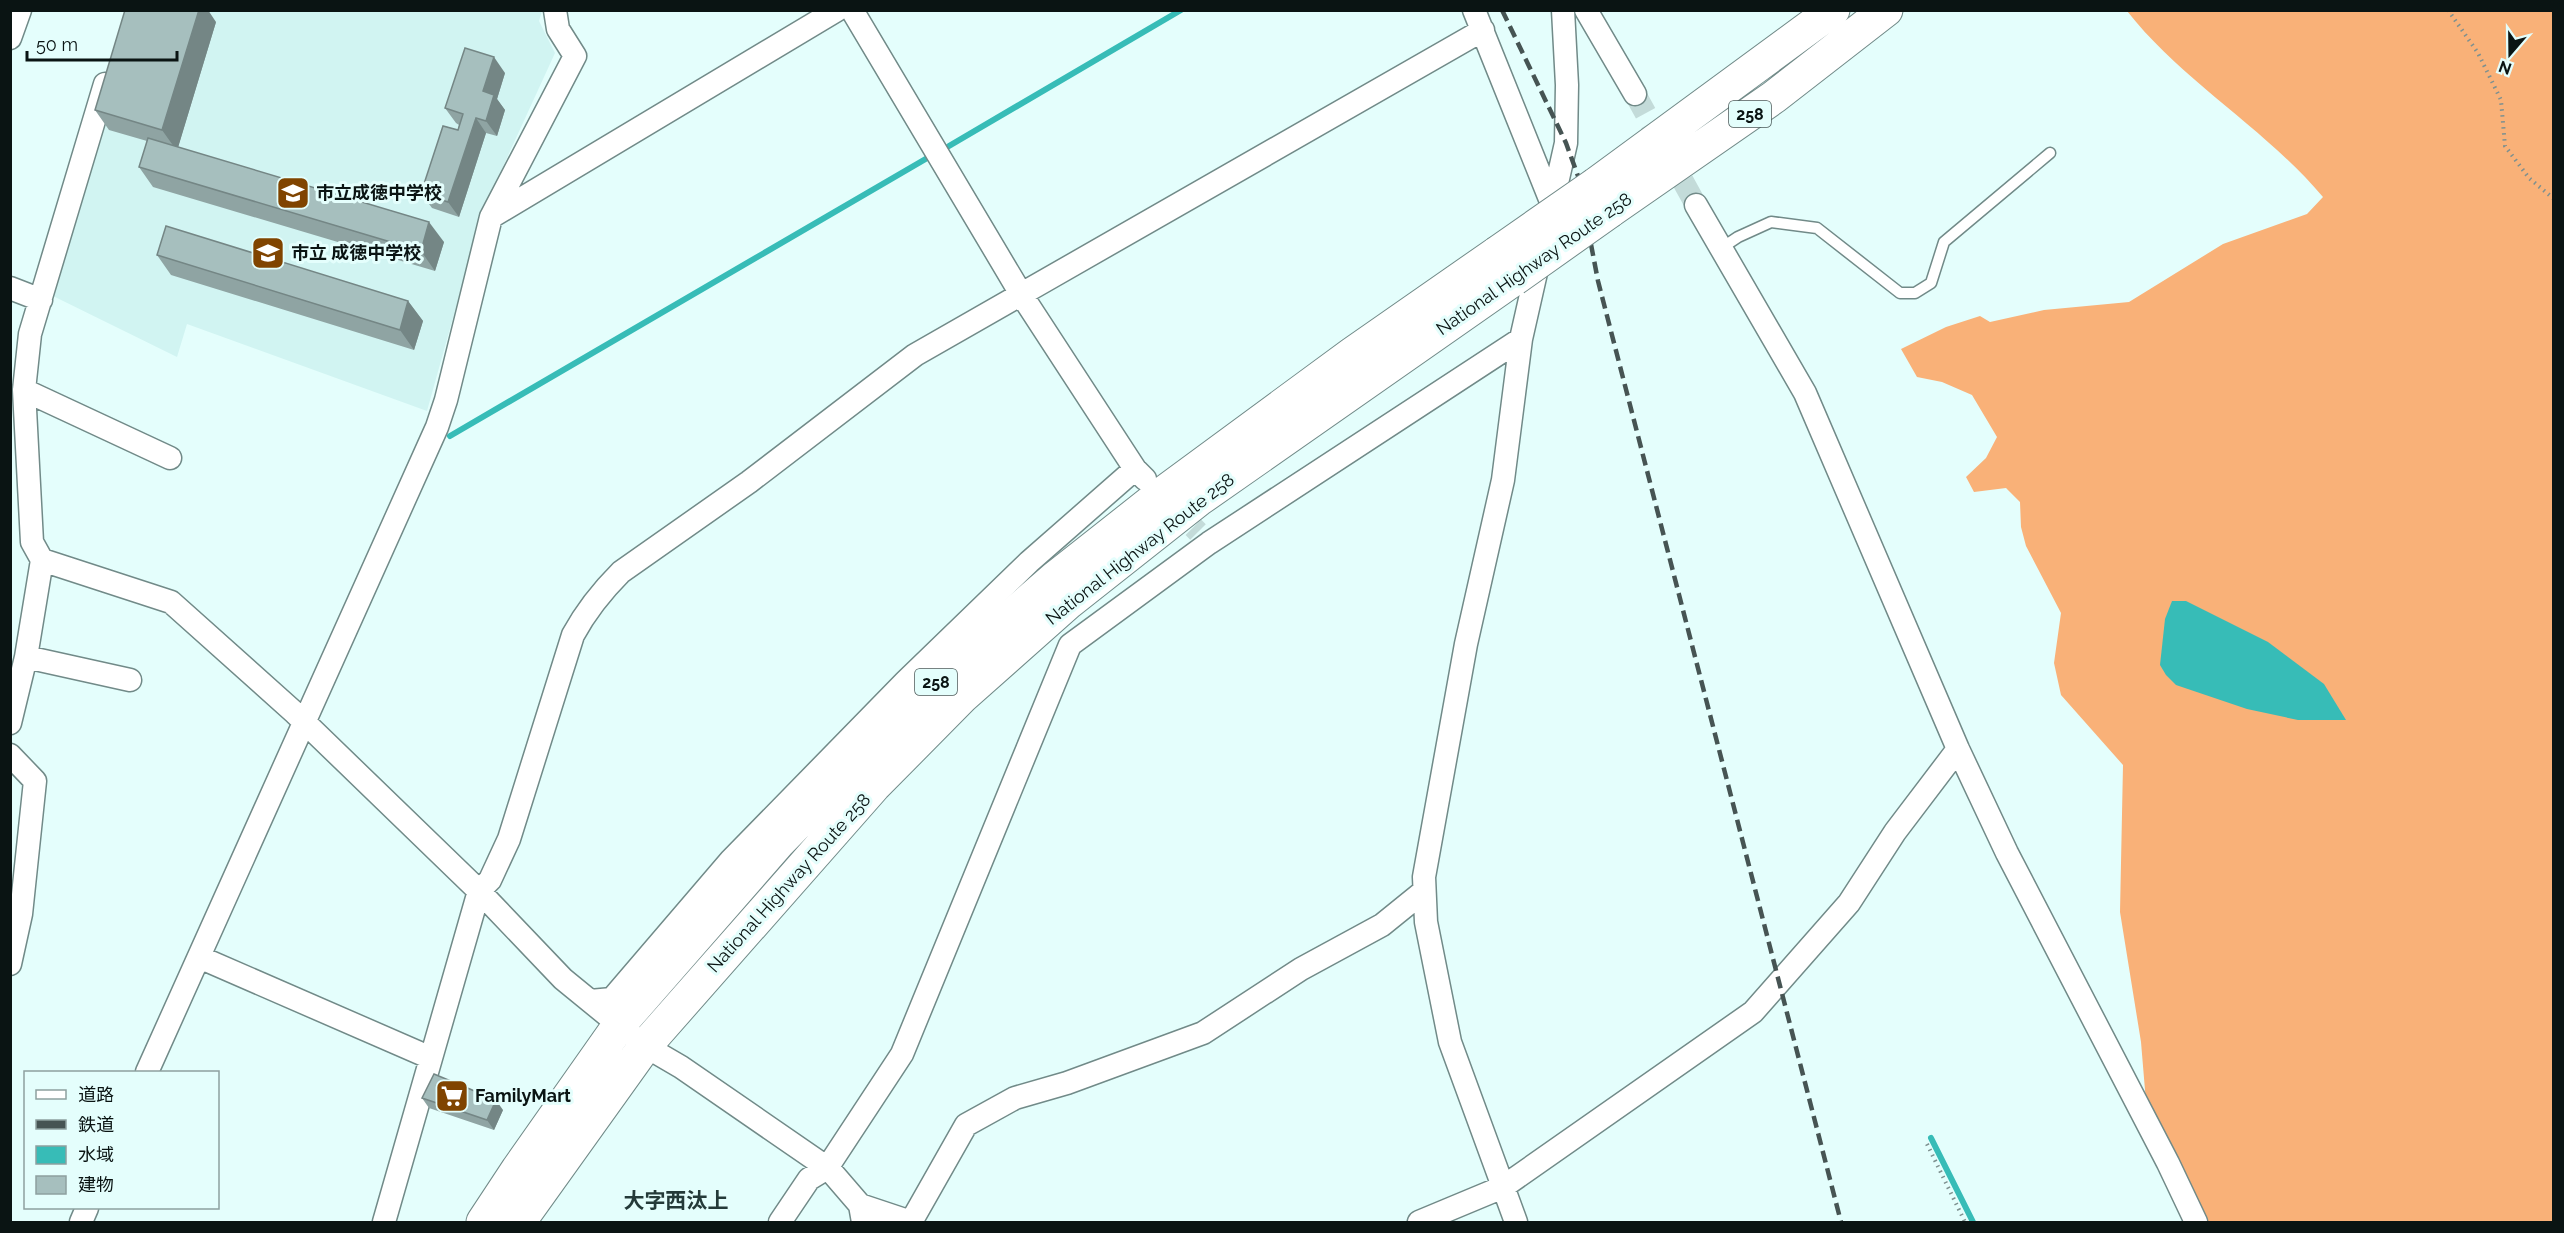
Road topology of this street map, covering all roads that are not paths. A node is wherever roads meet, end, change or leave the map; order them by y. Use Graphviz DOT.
graph roads {
  1 [pos="20,10"];
  2 [pos="555,10"];
  3 [pos="837,10"];
  4 [pos="852,10"];
  5 [pos="1563,10"];
  6 [pos="1586,10"];
  7 [pos="1833,10"];
  8 [pos="1886,10"];
  9 [pos="1478,20"];
  10 [pos="10,38"];
  11 [pos="111,66"];
  12 [pos="1635,94"];
  13 [pos="2050,153"];
  14 [pos="1603,198"];
  15 [pos="1552,204"];
  16 [pos="1696,205"];
  17 [pos="491,217"];
  18 [pos="1720,249"];
  19 [pos="1506,266"];
  20 [pos="10,288"];
  21 [pos="1021,294"];
  22 [pos="41,300"];
  23 [pos="1521,339"];
  24 [pos="24,390"];
  25 [pos="170,458"];
  26 [pos="42,560"];
  27 [pos="26,657"];
  28 [pos="130,680"];
  29 [pos="10,723"];
  30 [pos="304,723"];
  31 [pos="1958,749"];
  32 [pos="10,755"];
  33 [pos="478,891"];
  34 [pos="1424,891"];
  35 [pos="199,957"];
  36 [pos="10,964"];
  37 [pos="590,1001"];
  38 [pos="620,1024"];
  39 [pos="645,1046"];
  40 [pos="431,1058"];
  41 [pos="147,1071"];
  42 [pos="827,1168"];
  43 [pos="1503,1187"];
  44 [pos="861,1214"];
  45 [pos="384,1222"];
  46 [pos="483,1222"];
  47 [pos="519,1222"];
  48 [pos="780,1222"];
  49 [pos="911,1222"];
  50 [pos="1419,1222"];
  51 [pos="1516,1222"];
  52 [pos="2196,1222"];
  1 -- 10 [label="street"];
  2 -- 17 [label="street"];
  3 -- 17 [label="street"];
  4 -- 21 [label="street"];
  5 -- 15 [label="street"];
  6 -- 12 [label="street"];
  7 -- 14 [label="highway, National Highway Route 258 / 258"];
  8 -- 14 [label="highway, National Highway Route 258 / 258"];
  9 -- 15 [label="street"];
  9 -- 21 [label="street"];
  11 -- 22 [label="street"];
  13 -- 18 [label="lane"];
  14 -- 19 [label="highway, National Highway Route 258 / 258, bridge"];
  15 -- 23 [label="street"];
  16 -- 18 [label="street"];
  17 -- 30 [label="street"];
  18 -- 31 [label="street"];
  19 -- 38 [label="highway, National Highway Route 258 / 258"];
  19 -- 39 [label="highway, National Highway Route 258 / 258"];
  20 -- 22 [label="street"];
  21 -- 33 [label="street"];
  21 -- 37 [label="street"];
  22 -- 24 [label="street"];
  23 -- 34 [label="street"];
  23 -- 42 [label="street"];
  24 -- 25 [label="street"];
  24 -- 26 [label="street"];
  26 -- 27 [label="street"];
  26 -- 30 [label="street"];
  27 -- 28 [label="street"];
  27 -- 29 [label="street"];
  30 -- 33 [label="street"];
  30 -- 35 [label="street"];
  31 -- 43 [label="street"];
  31 -- 52 [label="street"];
  32 -- 36 [label="street"];
  33 -- 37 [label="street"];
  33 -- 40 [label="street"];
  34 -- 43 [label="street"];
  34 -- 49 [label="street"];
  35 -- 40 [label="street"];
  35 -- 41 [label="street"];
  37 -- 38 [label="street"];
  38 -- 39 [label="street"];
  38 -- 46 [label="highway, National Highway Route 258 / 258"];
  39 -- 42 [label="street"];
  39 -- 47 [label="highway, National Highway Route 258 / 258"];
  40 -- 45 [label="street"];
  42 -- 44 [label="street"];
  42 -- 48 [label="street"];
  43 -- 50 [label="street"];
  43 -- 51 [label="street"];
  44 -- 49 [label="street"];
}
